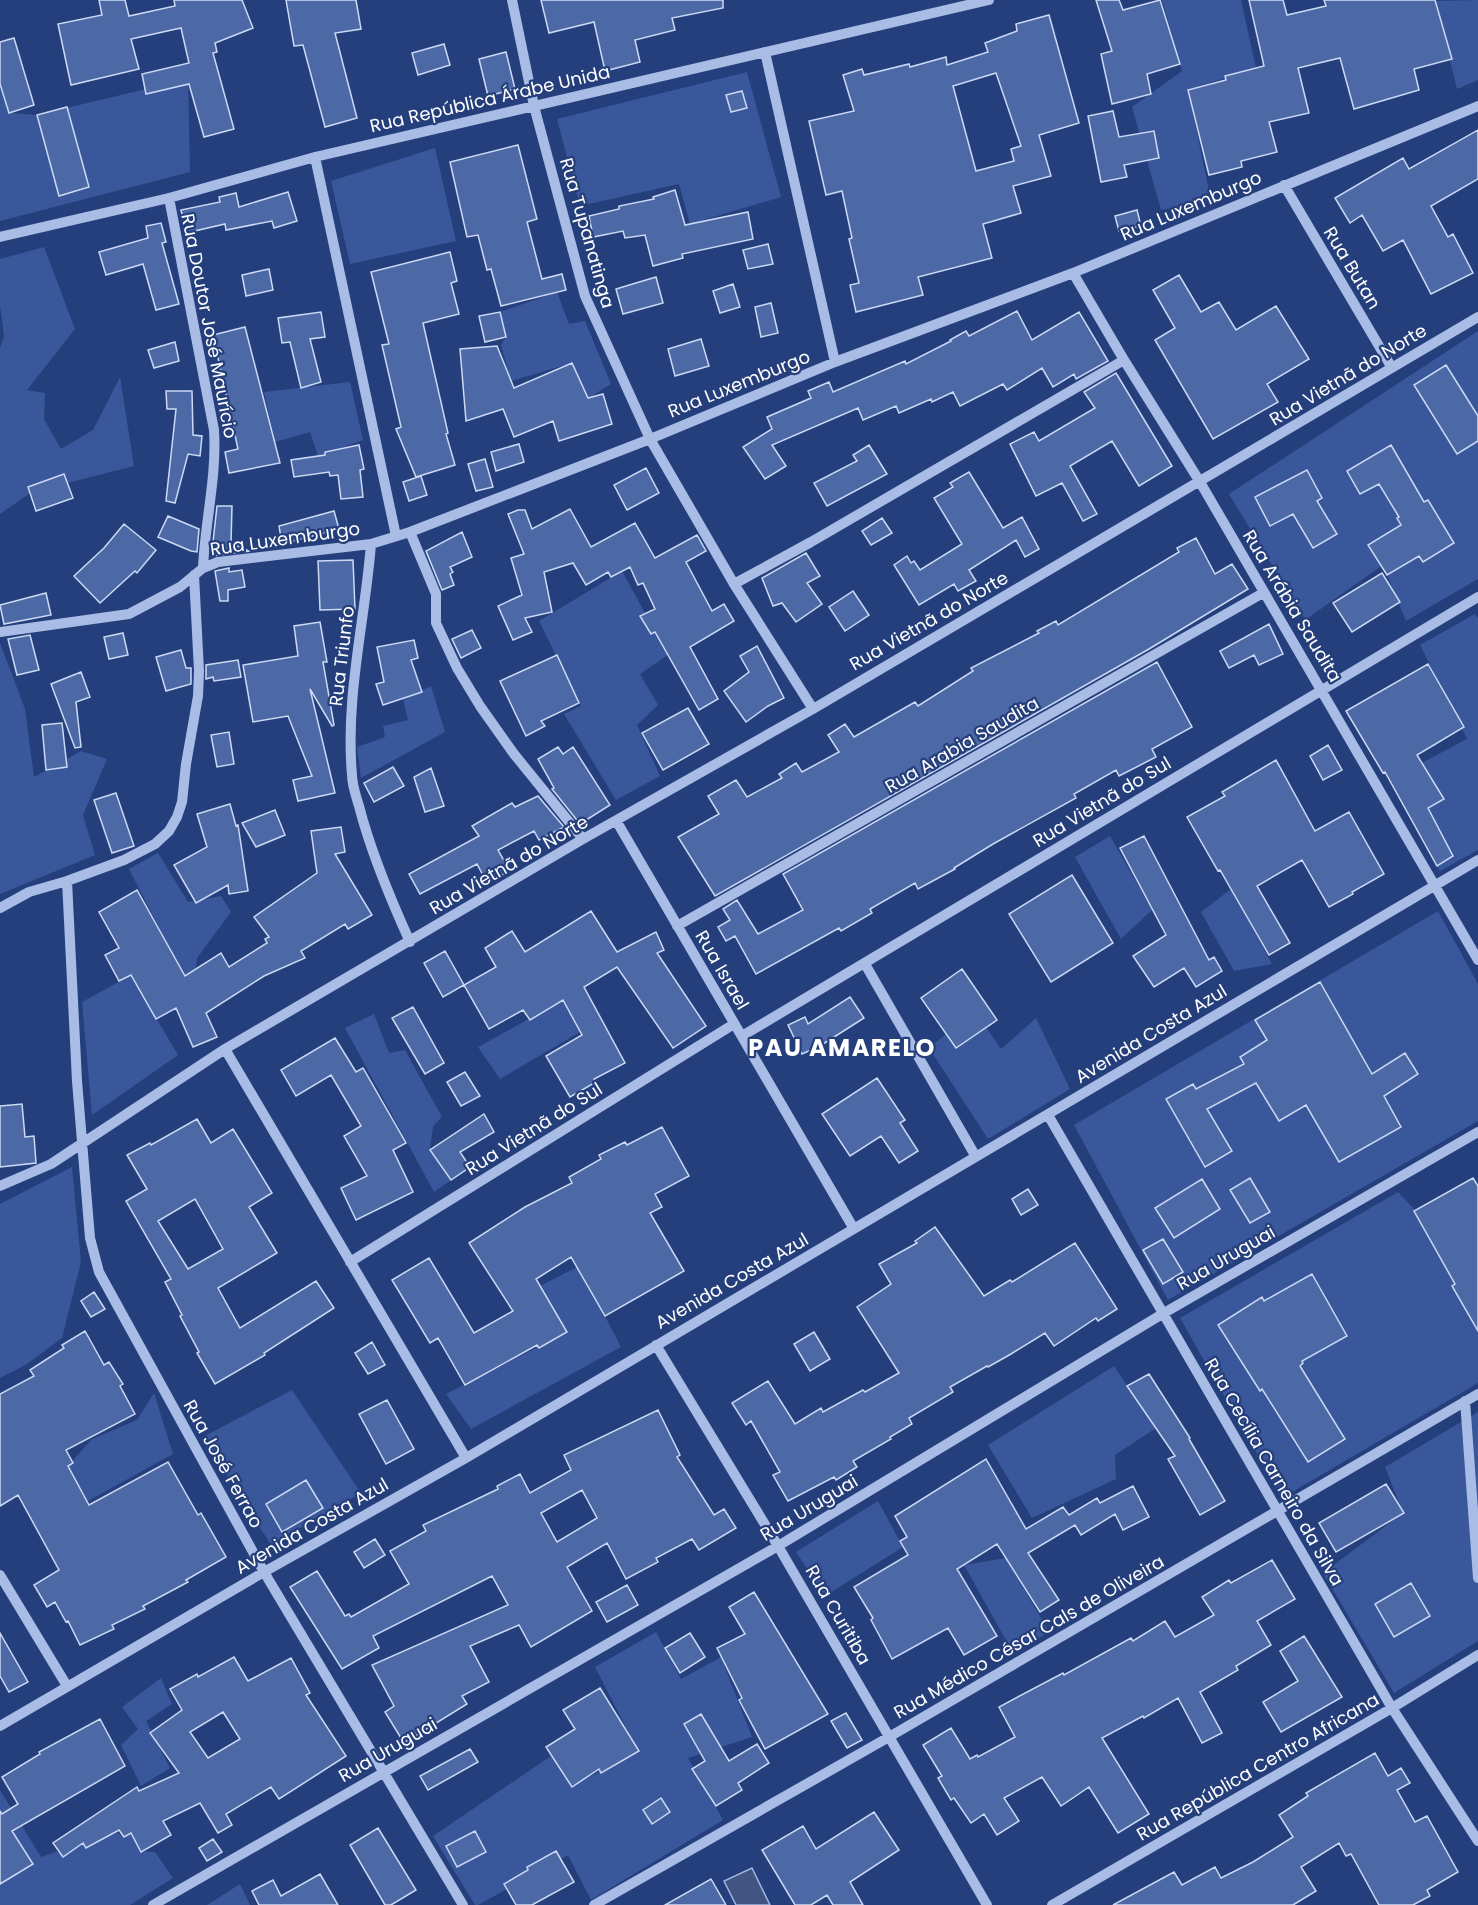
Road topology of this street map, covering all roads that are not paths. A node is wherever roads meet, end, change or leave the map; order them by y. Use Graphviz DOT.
graph roads {
  1 [pos="512,0"];
  2 [pos="990,0"];
  3 [pos="765,52"];
  4 [pos="534,106"];
  5 [pos="1478,106"];
  6 [pos="315,157"];
  7 [pos="1284,185"];
  8 [pos="169,198"];
  9 [pos="0,237"];
  10 [pos="1073,273"];
  11 [pos="1478,317"];
  12 [pos="1124,360"];
  13 [pos="835,362"];
  14 [pos="1392,368"];
  15 [pos="650,439"];
  16 [pos="1200,482"];
  17 [pos="410,532"];
  18 [pos="396,536"];
  19 [pos="371,543"];
  20 [pos="203,568"];
  21 [pos="194,575"];
  22 [pos="734,584"];
  23 [pos="1263,593"];
  24 [pos="1478,597"];
  25 [pos="3,632"];
  26 [pos="1323,689"];
  27 [pos="813,709"];
  28 [pos="617,822"];
  29 [pos="583,839"];
  30 [pos="1478,860"];
  31 [pos="67,881"];
  32 [pos="1435,885"];
  33 [pos="0,908"];
  34 [pos="677,926"];
  35 [pos="410,942"];
  36 [pos="1478,960"];
  37 [pos="865,964"];
  38 [pos="734,1024"];
  39 [pos="742,1036"];
  40 [pos="225,1049"];
  41 [pos="1048,1115"];
  42 [pos="1478,1132"];
  43 [pos="80,1146"];
  44 [pos="976,1157"];
  45 [pos="0,1186"];
  46 [pos="854,1229"];
  47 [pos="350,1262"];
  48 [pos="1164,1313"];
  49 [pos="656,1345"];
  50 [pos="1478,1394"];
  51 [pos="1465,1401"];
  52 [pos="466,1458"];
  53 [pos="1278,1512"];
  54 [pos="778,1546"];
  55 [pos="264,1572"];
  56 [pos="0,1575"];
  57 [pos="1478,1578"];
  58 [pos="1478,1655"];
  59 [pos="67,1686"];
  60 [pos="1392,1708"];
  61 [pos="0,1726"];
  62 [pos="889,1737"];
  63 [pos="384,1772"];
  64 [pos="1478,1841"];
  65 [pos="153,1905"];
  66 [pos="463,1905"];
  67 [pos="594,1905"];
  68 [pos="987,1905"];
  69 [pos="1052,1905"];
  1 -- 4 [label="street, Rua Tupanatinga"];
  2 -- 3 [label="street, Rua República Árabe Unida"];
  3 -- 4 [label="street, Rua República Árabe Unida"];
  3 -- 13 [label="street"];
  4 -- 6 [label="street, Rua República Árabe Unida"];
  4 -- 15 [label="street, Rua Tupanatinga"];
  5 -- 7 [label="street, Rua Luxemburgo"];
  6 -- 8 [label="street, Rua República Árabe Unida"];
  6 -- 18 [label="street"];
  7 -- 10 [label="street, Rua Luxemburgo"];
  7 -- 14 [label="street, Rua Butan"];
  8 -- 9 [label="street, Rua República Árabe Unida"];
  8 -- 20 [label="street, Rua Doutor José Maurício"];
  10 -- 12 [label="street, Rua Arábia Saudita"];
  10 -- 13 [label="street, Rua Luxemburgo"];
  11 -- 14 [label="street, Rua Vietnã do Norte"];
  12 -- 16 [label="street, Rua Arábia Saudita"];
  12 -- 22 [label="street"];
  13 -- 15 [label="street, Rua Luxemburgo"];
  14 -- 16 [label="street, Rua Vietnã do Norte"];
  15 -- 17 [label="street, Rua Luxemburgo"];
  15 -- 22 [label="street, Rua Tupanatinga"];
  16 -- 23 [label="street, Rua Arábia Saudita"];
  16 -- 27 [label="street, Rua Vietnã do Norte"];
  17 -- 18 [label="street, Rua Luxemburgo"];
  17 -- 29 [label="street"];
  18 -- 19 [label="street, Rua Luxemburgo"];
  19 -- 20 [label="street, Rua Luxemburgo"];
  19 -- 35 [label="street, Rua Triunfo"];
  20 -- 21 [label="street, Rua Luxemburgo"];
  21 -- 25 [label="street, Rua Luxemburgo"];
  21 -- 31 [label="street"];
  22 -- 27 [label="street, Rua Tupanatinga"];
  23 -- 26 [label="street, Rua Arábia Saudita"];
  23 -- 34 [label="street, Rua Arabia Saudita"];
  24 -- 26 [label="street, Rua Vietnã do Sul"];
  26 -- 32 [label="street, Rua Arábia Saudita"];
  26 -- 37 [label="street, Rua Vietnã do Sul"];
  27 -- 28 [label="street, Rua Vietnã do Norte"];
  28 -- 29 [label="street, Rua Vietnã do Norte"];
  28 -- 34 [label="street, Rua Israel"];
  29 -- 35 [label="street, Rua Vietnã do Norte"];
  30 -- 32 [label="street, Avenida Costa Azul"];
  31 -- 33 [label="street"];
  31 -- 43 [label="street, Rua José Ferrao"];
  32 -- 36 [label="street, Rua Arábia Saudita"];
  32 -- 41 [label="street, Avenida Costa Azul"];
  34 -- 38 [label="street, Rua Israel"];
  35 -- 40 [label="street, Rua Vietnã do Norte"];
  37 -- 39 [label="street, Rua Vietnã do Sul"];
  37 -- 44 [label="street"];
  38 -- 39 [label="street, Rua Israel"];
  38 -- 47 [label="street, Rua Vietnã do Sul"];
  39 -- 46 [label="street, Rua Israel"];
  40 -- 43 [label="street, Rua Vietnã do Norte"];
  40 -- 47 [label="street"];
  41 -- 44 [label="street, Avenida Costa Azul"];
  41 -- 48 [label="street, Rua Cecília Carneiro da Silva"];
  42 -- 48 [label="street, Rua Uruguai"];
  43 -- 45 [label="street, Rua Vietnã do Norte"];
  43 -- 55 [label="street, Rua José Ferrao"];
  44 -- 46 [label="street, Avenida Costa Azul"];
  46 -- 49 [label="street, Avenida Costa Azul"];
  47 -- 52 [label="street"];
  48 -- 53 [label="street, Rua Cecília Carneiro da Silva"];
  48 -- 54 [label="street, Rua Uruguai"];
  49 -- 52 [label="street, Avenida Costa Azul"];
  49 -- 54 [label="street, Rua Curitiba"];
  50 -- 51 [label="street, Rua Médico César Cals de Oliveira"];
  51 -- 53 [label="street, Rua Médico César Cals de Oliveira"];
  51 -- 57 [label="street"];
  52 -- 55 [label="street, Avenida Costa Azul"];
  53 -- 60 [label="street, Rua Cecília Carneiro da Silva"];
  53 -- 62 [label="street, Rua Médico César Cals de Oliveira"];
  54 -- 62 [label="street, Rua Curitiba"];
  54 -- 63 [label="street, Rua Uruguai"];
  55 -- 59 [label="street, Avenida Costa Azul"];
  55 -- 63 [label="street, Rua José Ferrao"];
  56 -- 59 [label="street"];
  58 -- 60 [label="street, Rua República Centro Africana"];
  59 -- 61 [label="street, Avenida Costa Azul"];
  60 -- 64 [label="street, Rua Cecília Carneiro da Silva"];
  60 -- 69 [label="street, Rua República Centro Africana"];
  62 -- 67 [label="street, Rua Médico César Cals de Oliveira"];
  62 -- 68 [label="street, Rua Curitiba"];
  63 -- 65 [label="street, Rua Uruguai"];
  63 -- 66 [label="street, Rua José Ferrao"];
}
